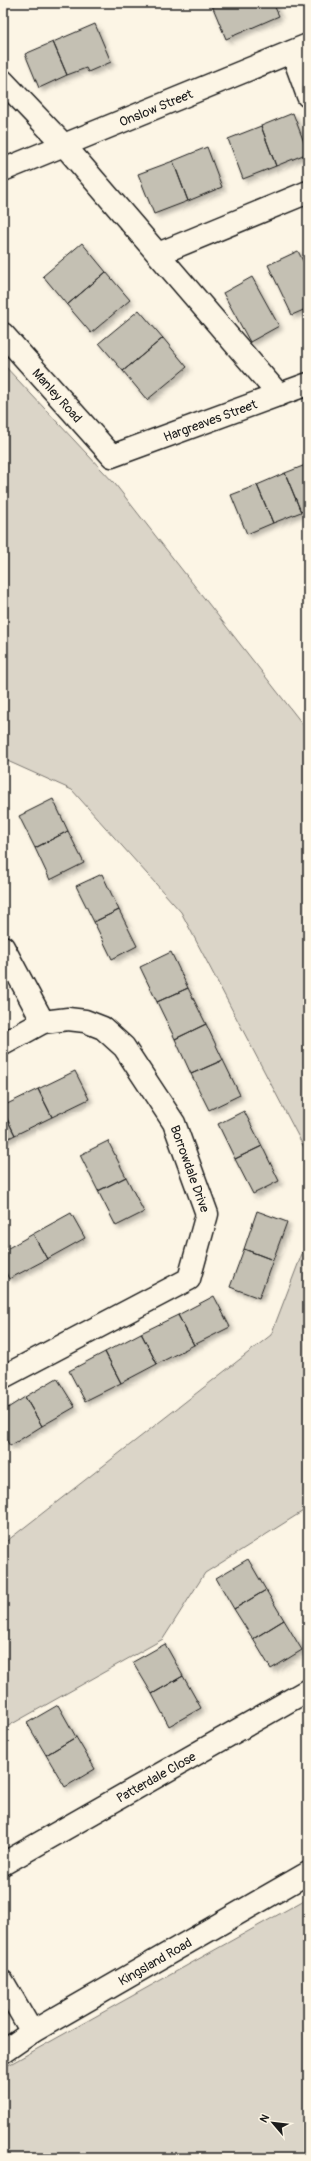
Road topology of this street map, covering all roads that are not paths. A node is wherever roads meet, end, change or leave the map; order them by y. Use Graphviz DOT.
graph roads {
  1 [pos="300,49"];
  2 [pos="3,81"];
  3 [pos="308,96"];
  4 [pos="64,145"];
  5 [pos="3,170"];
  6 [pos="308,192"];
  7 [pos="158,254"];
  8 [pos="3,334"];
  9 [pos="308,384"];
  10 [pos="279,395"];
  11 [pos="112,456"];
  12 [pos="3,947"];
  13 [pos="43,1022"];
  14 [pos="3,1044"];
  15 [pos="3,1377"];
  16 [pos="308,1690"];
  17 [pos="3,1864"];
  18 [pos="308,1873"];
  19 [pos="3,1982"];
  20 [pos="32,2032"];
  21 [pos="3,2052"];
  1 -- 3 [label="street"];
  1 -- 4 [label="street, Onslow Street"];
  2 -- 4 [label="street"];
  4 -- 5 [label="street, Onslow Street"];
  4 -- 7 [label="street"];
  6 -- 7 [label="street"];
  7 -- 10 [label="street"];
  8 -- 11 [label="street, Manley Road"];
  9 -- 10 [label="street, Hargreaves Street"];
  10 -- 11 [label="street, Hargreaves Street"];
  12 -- 13 [label="street"];
  13 -- 14 [label="street, Borrowdale Drive"];
  13 -- 15 [label="street, Borrowdale Drive"];
  16 -- 17 [label="street, Patterdale Close"];
  18 -- 20 [label="street, Kingsland Road"];
  19 -- 20 [label="street"];
  20 -- 21 [label="street, Kingsland Road"];
}
